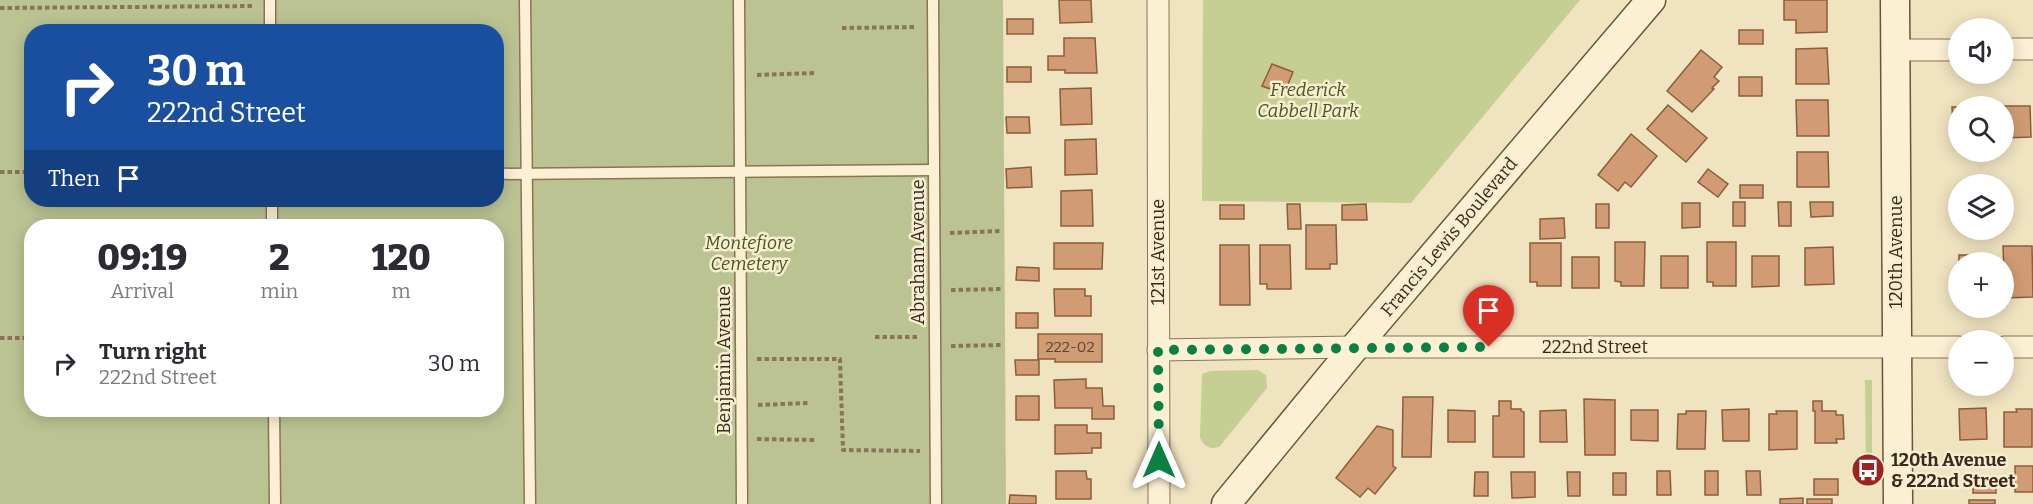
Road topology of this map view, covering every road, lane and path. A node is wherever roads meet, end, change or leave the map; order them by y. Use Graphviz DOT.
graph roads {
  1 [pos="525,0"];
  2 [pos="739,0"];
  3 [pos="933,0"];
  4 [pos="1158,0"];
  5 [pos="1650,0"];
  6 [pos="1895,0"];
  7 [pos="270,3"];
  8 [pos="0,8"];
  9 [pos="270,24"];
  10 [pos="933,27"];
  11 [pos="842,28"];
  12 [pos="2014,49"];
  13 [pos="2033,49"];
  14 [pos="1895,50"];
  15 [pos="1948,50"];
  16 [pos="816,74"];
  17 [pos="739,75"];
  18 [pos="933,170"];
  19 [pos="0,172"];
  20 [pos="24,172"];
  21 [pos="740,172"];
  22 [pos="526,173"];
  23 [pos="504,174"];
  24 [pos="1001,231"];
  25 [pos="934,234"];
  26 [pos="1001,289"];
  27 [pos="934,291"];
  28 [pos="875,337"];
  29 [pos="0,338"];
  30 [pos="24,338"];
  31 [pos="935,342"];
  32 [pos="1002,345"];
  33 [pos="1355,347"];
  34 [pos="1948,347"];
  35 [pos="2014,347"];
  36 [pos="2033,347"];
  37 [pos="1897,348"];
  38 [pos="1158,350"];
  39 [pos="741,359"];
  40 [pos="808,403"];
  41 [pos="741,406"];
  42 [pos="274,417"];
  43 [pos="741,439"];
  44 [pos="816,440"];
  45 [pos="936,451"];
  46 [pos="275,504"];
  47 [pos="530,504"];
  48 [pos="742,504"];
  49 [pos="936,504"];
  50 [pos="1159,504"];
  51 [pos="1226,504"];
  52 [pos="1898,504"];
  1 -- 22 [label="lane"];
  2 -- 17 [label="lane, Benjamin Avenue"];
  3 -- 10 [label="lane, Abraham Avenue"];
  4 -- 38 [label="street, 121st Avenue"];
  5 -- 33 [label="main road, Francis Lewis Boulevard"];
  6 -- 14 [label="main road, 120th Avenue"];
  7 -- 8 [label="path"];
  7 -- 9 [label="lane"];
  10 -- 11 [label="path"];
  10 -- 18 [label="lane, Abraham Avenue"];
  12 -- 13 [label="street"];
  14 -- 15 [label="street"];
  14 -- 37 [label="main road, 120th Avenue"];
  16 -- 17 [label="path"];
  17 -- 21 [label="lane, Benjamin Avenue"];
  18 -- 21 [label="lane"];
  18 -- 25 [label="lane, Abraham Avenue"];
  19 -- 20 [label="path"];
  21 -- 22 [label="lane"];
  21 -- 39 [label="lane, Benjamin Avenue"];
  22 -- 23 [label="lane"];
  22 -- 47 [label="lane"];
  24 -- 25 [label="path"];
  25 -- 27 [label="lane, Abraham Avenue"];
  26 -- 27 [label="path"];
  27 -- 31 [label="lane, Abraham Avenue"];
  28 -- 31 [label="path"];
  29 -- 30 [label="path"];
  31 -- 32 [label="path"];
  31 -- 45 [label="lane, Abraham Avenue"];
  33 -- 37 [label="street, 222nd Street"];
  33 -- 38 [label="street, 222nd Street"];
  33 -- 51 [label="main road, Francis Lewis Boulevard"];
  34 -- 37 [label="street, 222nd Street"];
  35 -- 36 [label="street"];
  37 -- 52 [label="main road, 120th Avenue"];
  38 -- 50 [label="street, 121st Avenue"];
  39 -- 41 [label="lane, Benjamin Avenue"];
  39 -- 45 [label="path"];
  40 -- 41 [label="path"];
  41 -- 43 [label="lane, Benjamin Avenue"];
  42 -- 46 [label="lane"];
  43 -- 44 [label="path"];
  43 -- 48 [label="lane, Benjamin Avenue"];
  45 -- 49 [label="lane, Abraham Avenue"];
}
